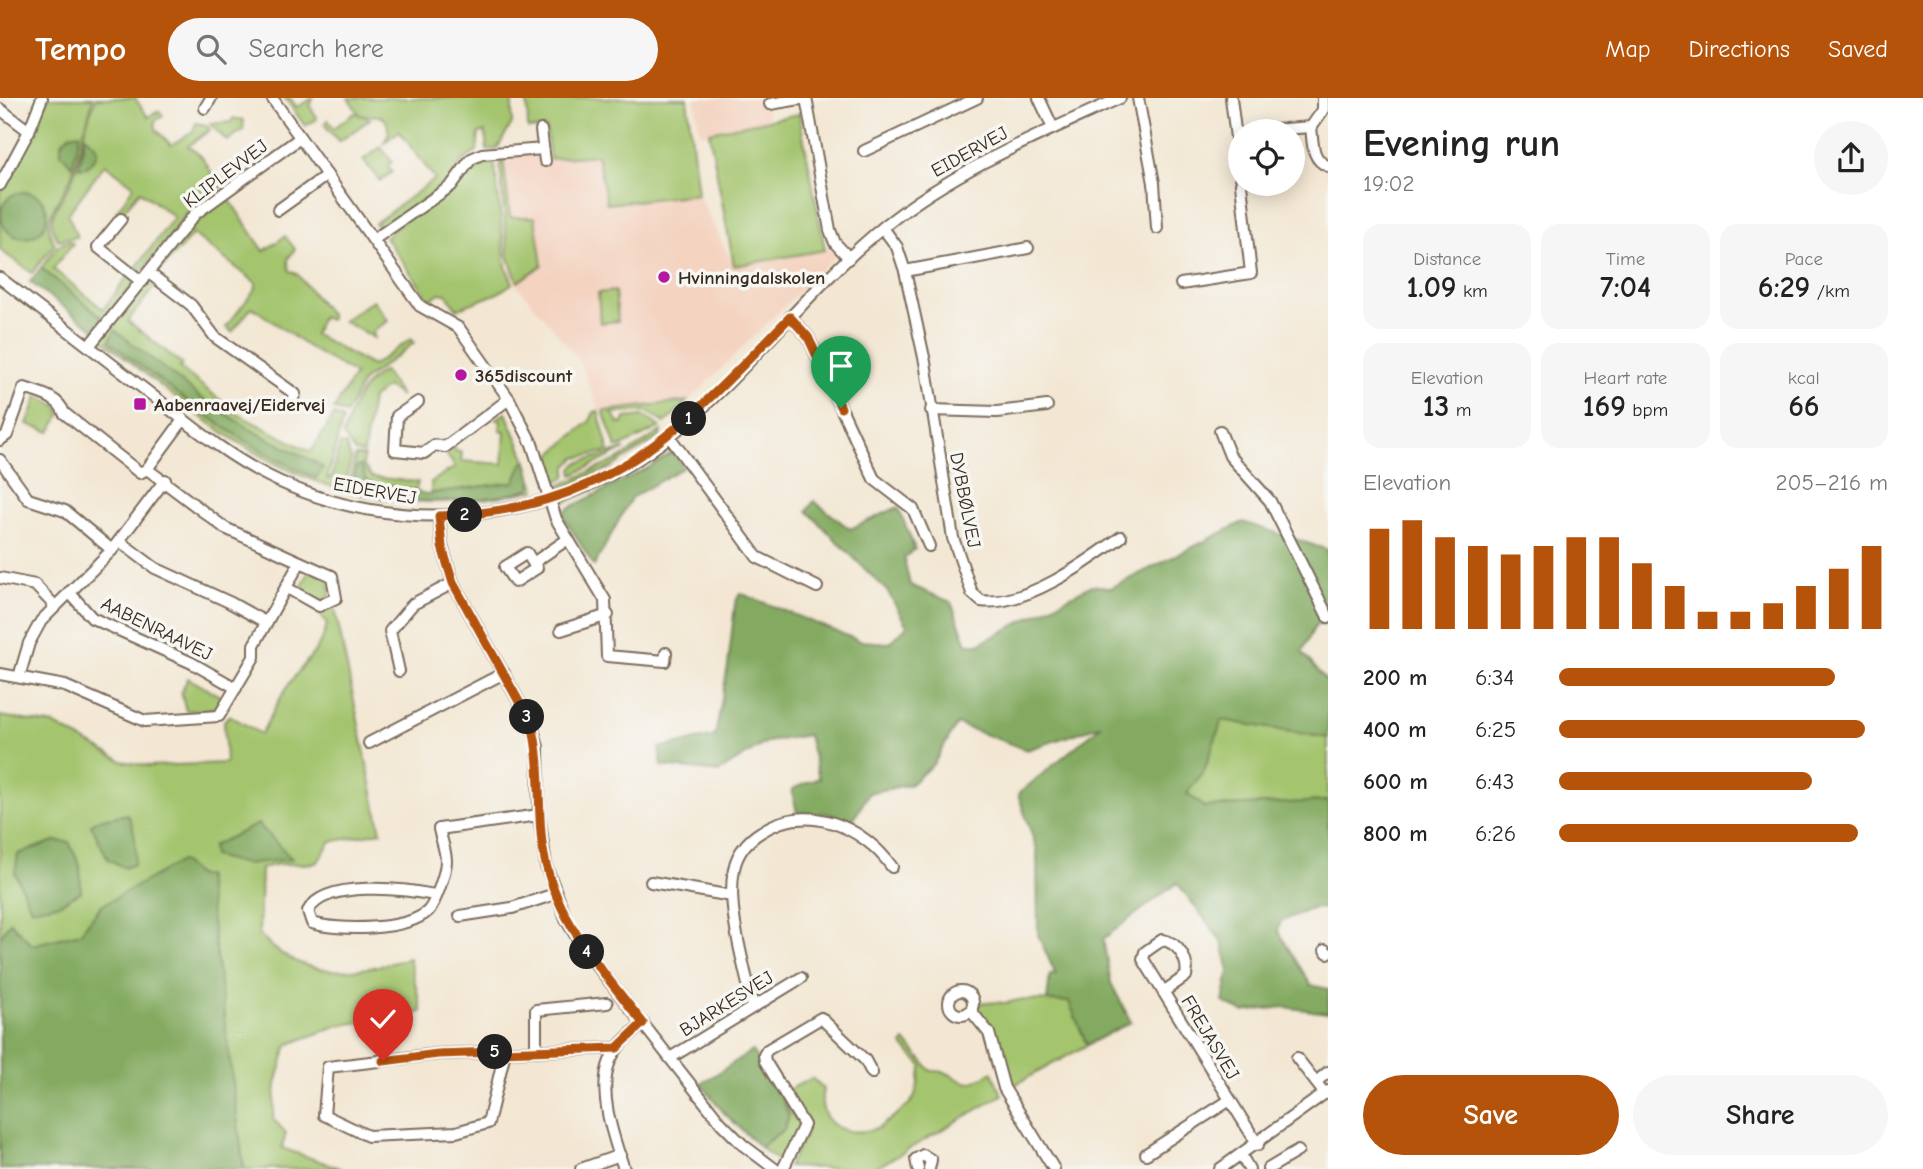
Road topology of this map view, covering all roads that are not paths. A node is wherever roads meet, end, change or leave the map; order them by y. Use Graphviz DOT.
graph roads {
  1 [pos="42,98"];
  2 [pos="272,98"];
  3 [pos="977,98"];
  4 [pos="1039,98"];
  5 [pos="1120,98"];
  6 [pos="1138,98"];
  7 [pos="1231,98"];
  8 [pos="1323,98"];
  9 [pos="770,104"];
  10 [pos="0,109"];
  11 [pos="1235,119"];
  12 [pos="1305,127"];
  13 [pos="1311,127"];
  14 [pos="1053,128"];
  15 [pos="541,130"];
  16 [pos="29,131"];
  17 [pos="300,138"];
  18 [pos="543,149"];
  19 [pos="864,150"];
  20 [pos="545,161"];
  21 [pos="1328,166"];
  22 [pos="327,175"];
  23 [pos="0,185"];
  24 [pos="1242,196"];
  25 [pos="278,210"];
  26 [pos="121,219"];
  27 [pos="883,228"];
  28 [pos="1157,228"];
  29 [pos="373,240"];
  30 [pos="1028,248"];
  31 [pos="849,258"];
  32 [pos="905,271"];
  33 [pos="145,277"];
  34 [pos="0,278"];
  35 [pos="1181,284"];
  36 [pos="790,317"];
  37 [pos="89,346"];
  38 [pos="509,399"];
  39 [pos="291,402"];
  40 [pos="418,402"];
  41 [pos="1047,406"];
  42 [pos="932,410"];
  43 [pos="183,420"];
  44 [pos="1220,431"];
  45 [pos="669,436"];
  46 [pos="0,439"];
  47 [pos="0,460"];
  48 [pos="147,469"];
  49 [pos="164,481"];
  50 [pos="550,499"];
  51 [pos="439,516"];
  52 [pos="1121,537"];
  53 [pos="568,540"];
  54 [pos="116,545"];
  55 [pos="929,546"];
  56 [pos="300,562"];
  57 [pos="533,562"];
  58 [pos="0,578"];
  59 [pos="453,583"];
  60 [pos="817,587"];
  61 [pos="287,588"];
  62 [pos="69,592"];
  63 [pos="54,605"];
  64 [pos="608,615"];
  65 [pos="1328,617"];
  66 [pos="267,623"];
  67 [pos="561,630"];
  68 [pos="666,653"];
  69 [pos="400,671"];
  70 [pos="503,673"];
  71 [pos="0,674"];
  72 [pos="19,677"];
  73 [pos="236,688"];
  74 [pos="369,743"];
  75 [pos="539,815"];
  76 [pos="892,867"];
  77 [pos="651,883"];
  78 [pos="555,894"];
  79 [pos="435,895"];
  80 [pos="732,896"];
  81 [pos="460,916"];
  82 [pos="801,978"];
  83 [pos="1163,992"];
  84 [pos="607,1003"];
  85 [pos="753,1007"];
  86 [pos="971,1011"];
  87 [pos="643,1023"];
  88 [pos="617,1048"];
  89 [pos="536,1051"];
  90 [pos="505,1052"];
  91 [pos="670,1058"];
  92 [pos="1297,1058"];
  93 [pos="1328,1072"];
  94 [pos="872,1073"];
  95 [pos="1315,1082"];
  96 [pos="1326,1093"];
  97 [pos="1230,1100"];
  98 [pos="1258,1145"];
  99 [pos="1298,1151"];
  100 [pos="1146,1154"];
  101 [pos="620,1156"];
  102 [pos="1241,1156"];
  103 [pos="581,1169"];
  104 [pos="624,1169"];
  105 [pos="775,1169"];
  106 [pos="783,1169"];
  107 [pos="918,1169"];
  108 [pos="929,1169"];
  109 [pos="1054,1169"];
  110 [pos="1220,1169"];
  111 [pos="1249,1169"];
  112 [pos="1268,1169"];
  1 -- 16 [label="street"];
  2 -- 17 [label="street"];
  3 -- 19 [label="street"];
  4 -- 14 [label="street"];
  5 -- 14 [label="street, EIDERVEJ"];
  6 -- 28 [label="street"];
  7 -- 11 [label="street"];
  8 -- 13 [label="street"];
  9 -- 31 [label="street"];
  10 -- 16 [label="street"];
  12 -- 13 [label="street"];
  13 -- 21 [label="street"];
  14 -- 27 [label="street, EIDERVEJ"];
  15 -- 18 [label="street"];
  16 -- 23 [label="street"];
  17 -- 22 [label="street"];
  17 -- 33 [label="street, KLIPLEVVEJ"];
  18 -- 20 [label="street"];
  18 -- 29 [label="street"];
  22 -- 25 [label="street"];
  22 -- 29 [label="street"];
  24 -- 35 [label="street"];
  26 -- 33 [label="street"];
  27 -- 31 [label="street, EIDERVEJ"];
  27 -- 32 [label="street, DYBBØLVEJ"];
  29 -- 38 [label="street"];
  30 -- 32 [label="street"];
  31 -- 36 [label="street, EIDERVEJ"];
  32 -- 42 [label="street, DYBBØLVEJ"];
  33 -- 37 [label="street, KLIPLEVVEJ"];
  33 -- 39 [label="street"];
  34 -- 37 [label="street, EIDERVEJ"];
  36 -- 45 [label="street, EIDERVEJ"];
  36 -- 55 [label="street"];
  37 -- 43 [label="street, EIDERVEJ"];
  38 -- 40 [label="street"];
  38 -- 50 [label="street"];
  41 -- 42 [label="street"];
  42 -- 52 [label="street, DYBBØLVEJ"];
  43 -- 48 [label="street"];
  43 -- 51 [label="street, EIDERVEJ"];
  44 -- 65 [label="street"];
  45 -- 50 [label="street, EIDERVEJ"];
  45 -- 60 [label="street"];
  46 -- 48 [label="street"];
  47 -- 54 [label="street"];
  48 -- 49 [label="street"];
  49 -- 54 [label="street, AABENRAAVEJ"];
  49 -- 56 [label="street"];
  50 -- 51 [label="street, EIDERVEJ"];
  50 -- 53 [label="street"];
  51 -- 59 [label="street"];
  53 -- 57 [label="street"];
  53 -- 64 [label="street"];
  54 -- 62 [label="street, AABENRAAVEJ"];
  54 -- 66 [label="street"];
  56 -- 61 [label="street"];
  56 -- 61 [label="street"];
  58 -- 63 [label="street"];
  59 -- 69 [label="street"];
  59 -- 70 [label="street"];
  61 -- 66 [label="street"];
  62 -- 63 [label="street, AABENRAAVEJ"];
  62 -- 73 [label="street, AABENRAAVEJ"];
  63 -- 72 [label="street, AABENRAAVEJ"];
  64 -- 67 [label="street"];
  64 -- 68 [label="street"];
  66 -- 73 [label="street"];
  70 -- 74 [label="street"];
  70 -- 75 [label="street"];
  71 -- 72 [label="street"];
  72 -- 73 [label="street"];
  75 -- 78 [label="street"];
  75 -- 79 [label="street"];
  76 -- 80 [label="street"];
  77 -- 80 [label="street"];
  78 -- 81 [label="street"];
  78 -- 87 [label="street"];
  79 -- 79 [label="street"];
  80 -- 85 [label="street"];
  82 -- 85 [label="street, BJARKESVEJ"];
  83 -- 83 [label="street, FREJASVEJ"];
  83 -- 97 [label="street, FREJASVEJ"];
  84 -- 89 [label="street"];
  85 -- 91 [label="street, BJARKESVEJ"];
  86 -- 109 [label="street"];
  87 -- 88 [label="street"];
  87 -- 91 [label="street"];
  88 -- 89 [label="street"];
  88 -- 101 [label="street"];
  89 -- 90 [label="street"];
  90 -- 90 [label="street"];
  91 -- 105 [label="street"];
  92 -- 95 [label="street"];
  93 -- 95 [label="street"];
  94 -- 106 [label="street"];
  95 -- 96 [label="street"];
  96 -- 98 [label="street"];
  97 -- 98 [label="street, FREJASVEJ"];
  97 -- 100 [label="street, FREJASVEJ"];
  98 -- 102 [label="street"];
  99 -- 112 [label="street"];
  101 -- 103 [label="street"];
  101 -- 104 [label="street"];
  102 -- 110 [label="street"];
  102 -- 111 [label="street"];
  107 -- 108 [label="street"];
}
